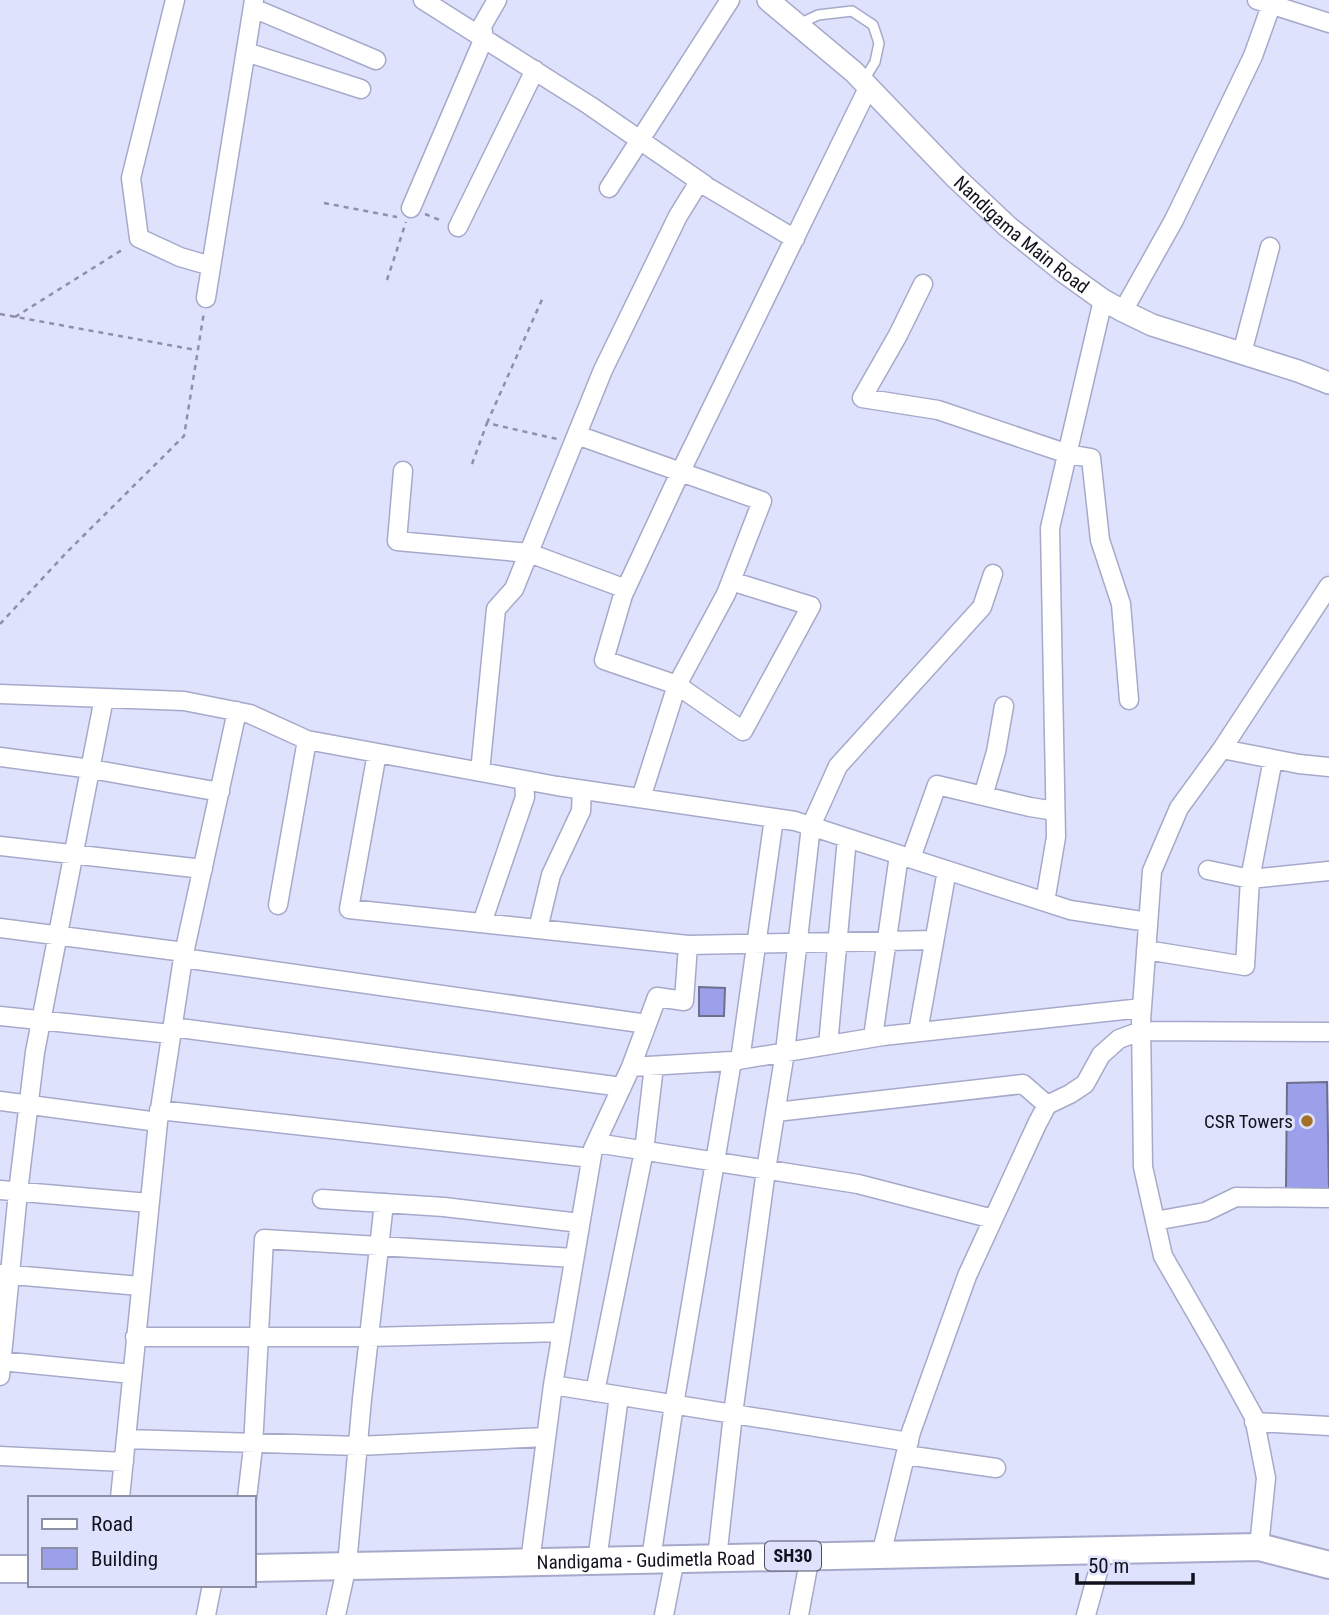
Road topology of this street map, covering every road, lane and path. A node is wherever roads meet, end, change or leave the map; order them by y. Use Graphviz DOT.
graph roads {
  1 [pos="175,0"];
  2 [pos="423,0"];
  3 [pos="497,0"];
  4 [pos="730,0"];
  5 [pos="768,0"];
  6 [pos="1267,2"];
  7 [pos="254,4"];
  8 [pos="1329,23"];
  9 [pos="798,25"];
  10 [pos="484,38"];
  11 [pos="246,52"];
  12 [pos="376,60"];
  13 [pos="535,70"];
  14 [pos="866,83"];
  15 [pos="361,89"];
  16 [pos="639,140"];
  17 [pos="705,186"];
  18 [pos="609,188"];
  19 [pos="324,203"];
  20 [pos="411,208"];
  21 [pos="458,227"];
  22 [pos="139,238"];
  23 [pos="795,239"];
  24 [pos="1270,247"];
  25 [pos="211,267"];
  26 [pos="387,280"];
  27 [pos="923,284"];
  28 [pos="544,295"];
  29 [pos="206,298"];
  30 [pos="1103,299"];
  31 [pos="1123,311"];
  32 [pos="0,314"];
  33 [pos="15,317"];
  34 [pos="198,350"];
  35 [pos="1242,353"];
  36 [pos="1329,383"];
  37 [pos="487,424"];
  38 [pos="575,439"];
  39 [pos="1068,454"];
  40 [pos="472,464"];
  41 [pos="403,471"];
  42 [pos="681,472"];
  43 [pos="529,553"];
  44 [pos="993,574"];
  45 [pos="731,581"];
  46 [pos="1329,586"];
  47 [pos="626,589"];
  48 [pos="0,624"];
  49 [pos="677,685"];
  50 [pos="0,694"];
  51 [pos="104,698"];
  52 [pos="1129,700"];
  53 [pos="1004,706"];
  54 [pos="237,711"];
  55 [pos="307,740"];
  56 [pos="1222,749"];
  57 [pos="377,753"];
  58 [pos="0,757"];
  59 [pos="1273,759"];
  60 [pos="1329,766"];
  61 [pos="91,769"];
  62 [pos="480,772"];
  63 [pos="524,780"];
  64 [pos="582,790"];
  65 [pos="220,792"];
  66 [pos="983,796"];
  67 [pos="641,799"];
  68 [pos="1055,811"];
  69 [pos="774,818"];
  70 [pos="811,826"];
  71 [pos="847,838"];
  72 [pos="0,846"];
  73 [pos="74,854"];
  74 [pos="905,857"];
  75 [pos="1329,859"];
  76 [pos="204,869"];
  77 [pos="947,870"];
  78 [pos="1208,870"];
  79 [pos="1328,871"];
  80 [pos="1250,879"];
  81 [pos="1329,879"];
  82 [pos="1045,902"];
  83 [pos="278,905"];
  84 [pos="1148,922"];
  85 [pos="482,923"];
  86 [pos="0,928"];
  87 [pos="538,929"];
  88 [pos="58,936"];
  89 [pos="934,940"];
  90 [pos="887,941"];
  91 [pos="837,942"];
  92 [pos="798,943"];
  93 [pos="756,944"];
  94 [pos="688,945"];
  95 [pos="1146,950"];
  96 [pos="184,955"];
  97 [pos="1142,1008"];
  98 [pos="0,1016"];
  99 [pos="41,1020"];
  100 [pos="647,1024"];
  101 [pos="172,1031"];
  102 [pos="918,1031"];
  103 [pos="1141,1031"];
  104 [pos="1329,1032"];
  105 [pos="873,1037"];
  106 [pos="828,1045"];
  107 [pos="785,1052"];
  108 [pos="736,1060"];
  109 [pos="654,1066"];
  110 [pos="631,1068"];
  111 [pos="622,1087"];
  112 [pos="0,1101"];
  113 [pos="29,1104"];
  114 [pos="1047,1105"];
  115 [pos="776,1112"];
  116 [pos="159,1116"];
  117 [pos="593,1150"];
  118 [pos="644,1151"];
  119 [pos="714,1162"];
  120 [pos="766,1170"];
  121 [pos="9,1191"];
  122 [pos="1329,1198"];
  123 [pos="322,1199"];
  124 [pos="149,1203"];
  125 [pos="384,1203"];
  126 [pos="993,1219"];
  127 [pos="1155,1221"];
  128 [pos="580,1223"];
  129 [pos="379,1246"];
  130 [pos="574,1258"];
  131 [pos="5,1274"];
  132 [pos="140,1286"];
  133 [pos="562,1332"];
  134 [pos="135,1337"];
  135 [pos="258,1337"];
  136 [pos="369,1337"];
  137 [pos="0,1366"];
  138 [pos="132,1374"];
  139 [pos="553,1385"];
  140 [pos="595,1392"];
  141 [pos="619,1396"];
  142 [pos="674,1405"];
  143 [pos="733,1414"];
  144 [pos="1254,1422"];
  145 [pos="1329,1426"];
  146 [pos="546,1437"];
  147 [pos="126,1439"];
  148 [pos="253,1443"];
  149 [pos="358,1446"];
  150 [pos="907,1448"];
  151 [pos="0,1456"];
  152 [pos="124,1462"];
  153 [pos="996,1468"];
  154 [pos="120,1496"];
  155 [pos="247,1496"];
  156 [pos="1259,1547"];
  157 [pos="1104,1550"];
  158 [pos="881,1555"];
  159 [pos="810,1556"];
  160 [pos="717,1558"];
  161 [pos="663,1559"];
  162 [pos="597,1560"];
  163 [pos="530,1562"];
  164 [pos="1329,1565"];
  165 [pos="347,1566"];
  166 [pos="256,1568"];
  167 [pos="0,1569"];
  168 [pos="28,1569"];
  169 [pos="212,1587"];
  170 [pos="206,1615"];
  171 [pos="336,1615"];
  172 [pos="664,1615"];
  173 [pos="799,1615"];
  174 [pos="1086,1615"];
  1 -- 22 [label="street"];
  2 -- 10 [label="street"];
  3 -- 10 [label="street"];
  4 -- 16 [label="street"];
  5 -- 9 [label="street, Nandigama Main Road"];
  6 -- 8 [label="street"];
  6 -- 31 [label="street"];
  7 -- 11 [label="street"];
  7 -- 12 [label="street"];
  9 -- 14 [label="street, Nandigama Main Road"];
  9 -- 14 [label="lane"];
  10 -- 13 [label="street"];
  10 -- 20 [label="street"];
  11 -- 15 [label="street"];
  11 -- 25 [label="street"];
  13 -- 16 [label="street"];
  13 -- 21 [label="street"];
  14 -- 23 [label="street"];
  14 -- 30 [label="street, Nandigama Main Road"];
  16 -- 17 [label="street"];
  16 -- 18 [label="street"];
  17 -- 23 [label="street"];
  17 -- 38 [label="street"];
  19 -- 26 [label="path"];
  20 -- 21 [label="path"];
  22 -- 25 [label="street"];
  22 -- 33 [label="path"];
  23 -- 42 [label="street"];
  24 -- 35 [label="street"];
  25 -- 29 [label="street"];
  27 -- 39 [label="street"];
  28 -- 37 [label="path"];
  29 -- 34 [label="path"];
  30 -- 31 [label="street, Nandigama Main Road"];
  30 -- 39 [label="street"];
  31 -- 35 [label="street, Nandigama Main Road"];
  32 -- 33 [label="path"];
  33 -- 34 [label="path"];
  34 -- 48 [label="path"];
  35 -- 36 [label="street, Nandigama Main Road"];
  37 -- 38 [label="path"];
  37 -- 40 [label="path"];
  38 -- 42 [label="street"];
  38 -- 43 [label="street"];
  39 -- 52 [label="street"];
  39 -- 68 [label="street"];
  41 -- 43 [label="street"];
  42 -- 45 [label="street"];
  42 -- 47 [label="street"];
  43 -- 47 [label="street"];
  43 -- 62 [label="street"];
  44 -- 70 [label="street"];
  45 -- 49 [label="street"];
  45 -- 49 [label="street"];
  46 -- 56 [label="street"];
  47 -- 49 [label="street"];
  49 -- 67 [label="street"];
  50 -- 51 [label="street"];
  51 -- 54 [label="street"];
  51 -- 61 [label="street"];
  53 -- 66 [label="street"];
  54 -- 55 [label="street"];
  54 -- 65 [label="street"];
  55 -- 57 [label="street"];
  55 -- 83 [label="street"];
  56 -- 59 [label="street"];
  56 -- 84 [label="street"];
  57 -- 62 [label="street"];
  57 -- 85 [label="street"];
  58 -- 61 [label="street"];
  59 -- 60 [label="street"];
  59 -- 80 [label="street"];
  61 -- 65 [label="street"];
  61 -- 73 [label="street"];
  62 -- 63 [label="street"];
  63 -- 64 [label="street"];
  63 -- 85 [label="street"];
  64 -- 67 [label="street"];
  64 -- 87 [label="street"];
  65 -- 76 [label="street"];
  66 -- 68 [label="street"];
  66 -- 74 [label="street"];
  67 -- 69 [label="street"];
  68 -- 82 [label="street"];
  69 -- 70 [label="street"];
  69 -- 93 [label="street"];
  70 -- 71 [label="street"];
  70 -- 92 [label="street"];
  71 -- 74 [label="street"];
  71 -- 91 [label="street"];
  72 -- 73 [label="street"];
  73 -- 76 [label="street"];
  73 -- 88 [label="street"];
  74 -- 77 [label="street"];
  74 -- 90 [label="street"];
  75 -- 79 [label="street"];
  76 -- 96 [label="street"];
  77 -- 82 [label="street"];
  77 -- 89 [label="street"];
  78 -- 80 [label="street"];
  79 -- 80 [label="street"];
  79 -- 81 [label="street"];
  80 -- 95 [label="street"];
  82 -- 84 [label="street"];
  84 -- 95 [label="street"];
  85 -- 87 [label="street"];
  86 -- 88 [label="street"];
  87 -- 94 [label="street"];
  88 -- 96 [label="street"];
  88 -- 99 [label="street"];
  89 -- 90 [label="street"];
  89 -- 102 [label="street"];
  90 -- 91 [label="street"];
  90 -- 105 [label="street"];
  91 -- 92 [label="street"];
  91 -- 106 [label="street"];
  92 -- 93 [label="street"];
  92 -- 107 [label="street"];
  93 -- 94 [label="street"];
  93 -- 108 [label="street"];
  94 -- 100 [label="street"];
  95 -- 97 [label="street"];
  96 -- 100 [label="street"];
  96 -- 101 [label="street"];
  97 -- 102 [label="street"];
  97 -- 103 [label="street"];
  98 -- 99 [label="street"];
  99 -- 101 [label="street"];
  99 -- 113 [label="street"];
  100 -- 110 [label="street"];
  101 -- 111 [label="street"];
  101 -- 116 [label="street"];
  102 -- 105 [label="street"];
  103 -- 104 [label="street"];
  103 -- 114 [label="street"];
  103 -- 127 [label="street"];
  105 -- 106 [label="street"];
  106 -- 107 [label="street"];
  107 -- 108 [label="street"];
  107 -- 115 [label="street"];
  108 -- 109 [label="street"];
  108 -- 119 [label="street"];
  109 -- 110 [label="street"];
  109 -- 118 [label="street"];
  110 -- 111 [label="street"];
  111 -- 117 [label="street"];
  112 -- 113 [label="street"];
  113 -- 116 [label="street"];
  113 -- 121 [label="street"];
  114 -- 115 [label="street"];
  114 -- 126 [label="street"];
  115 -- 120 [label="street"];
  116 -- 117 [label="street"];
  116 -- 124 [label="street"];
  117 -- 118 [label="street"];
  117 -- 128 [label="street"];
  118 -- 119 [label="street"];
  118 -- 140 [label="street"];
  119 -- 120 [label="street"];
  119 -- 142 [label="street"];
  120 -- 126 [label="street"];
  120 -- 143 [label="street"];
  121 -- 124 [label="street"];
  121 -- 131 [label="street"];
  122 -- 127 [label="street"];
  123 -- 125 [label="street"];
  124 -- 132 [label="street"];
  125 -- 128 [label="street"];
  125 -- 129 [label="street"];
  126 -- 150 [label="street"];
  127 -- 144 [label="street"];
  128 -- 130 [label="street"];
  129 -- 130 [label="street"];
  129 -- 135 [label="street"];
  129 -- 136 [label="street"];
  130 -- 133 [label="street"];
  131 -- 132 [label="street"];
  131 -- 137 [label="street"];
  132 -- 134 [label="street"];
  133 -- 136 [label="street"];
  133 -- 139 [label="street"];
  134 -- 135 [label="street"];
  134 -- 138 [label="street"];
  135 -- 136 [label="street"];
  135 -- 148 [label="street"];
  136 -- 149 [label="street"];
  137 -- 138 [label="street"];
  138 -- 147 [label="street"];
  139 -- 140 [label="street"];
  139 -- 146 [label="street"];
  140 -- 141 [label="street"];
  141 -- 142 [label="street"];
  141 -- 162 [label="street"];
  142 -- 143 [label="street"];
  142 -- 161 [label="street"];
  143 -- 150 [label="street"];
  143 -- 160 [label="street"];
  144 -- 145 [label="street"];
  144 -- 156 [label="street"];
  146 -- 149 [label="street"];
  146 -- 163 [label="street"];
  147 -- 148 [label="street"];
  147 -- 152 [label="street"];
  148 -- 149 [label="street"];
  148 -- 155 [label="street"];
  149 -- 165 [label="street"];
  150 -- 153 [label="street"];
  150 -- 158 [label="street"];
  151 -- 152 [label="street"];
  152 -- 154 [label="street"];
  156 -- 157 [label="main road, Nandigama - Gudimetla Road / SH30"];
  156 -- 164 [label="main road, Nandigama - Gudimetla Road / SH30"];
  157 -- 158 [label="main road, Nandigama - Gudimetla Road / SH30"];
  157 -- 174 [label="street"];
  158 -- 159 [label="main road, Nandigama - Gudimetla Road / SH30"];
  159 -- 160 [label="main road, Nandigama - Gudimetla Road / SH30"];
  159 -- 173 [label="street"];
  160 -- 161 [label="main road, Nandigama - Gudimetla Road / SH30"];
  161 -- 162 [label="main road, Nandigama - Gudimetla Road / SH30"];
  161 -- 172 [label="street"];
  162 -- 163 [label="main road, Nandigama - Gudimetla Road / SH30"];
  163 -- 165 [label="main road, Nandigama - Gudimetla Road / SH30"];
  165 -- 166 [label="main road, Nandigama - Gudimetla Road / SH30"];
  165 -- 171 [label="street"];
  167 -- 168 [label="main road"];
  169 -- 170 [label="street"];
}
